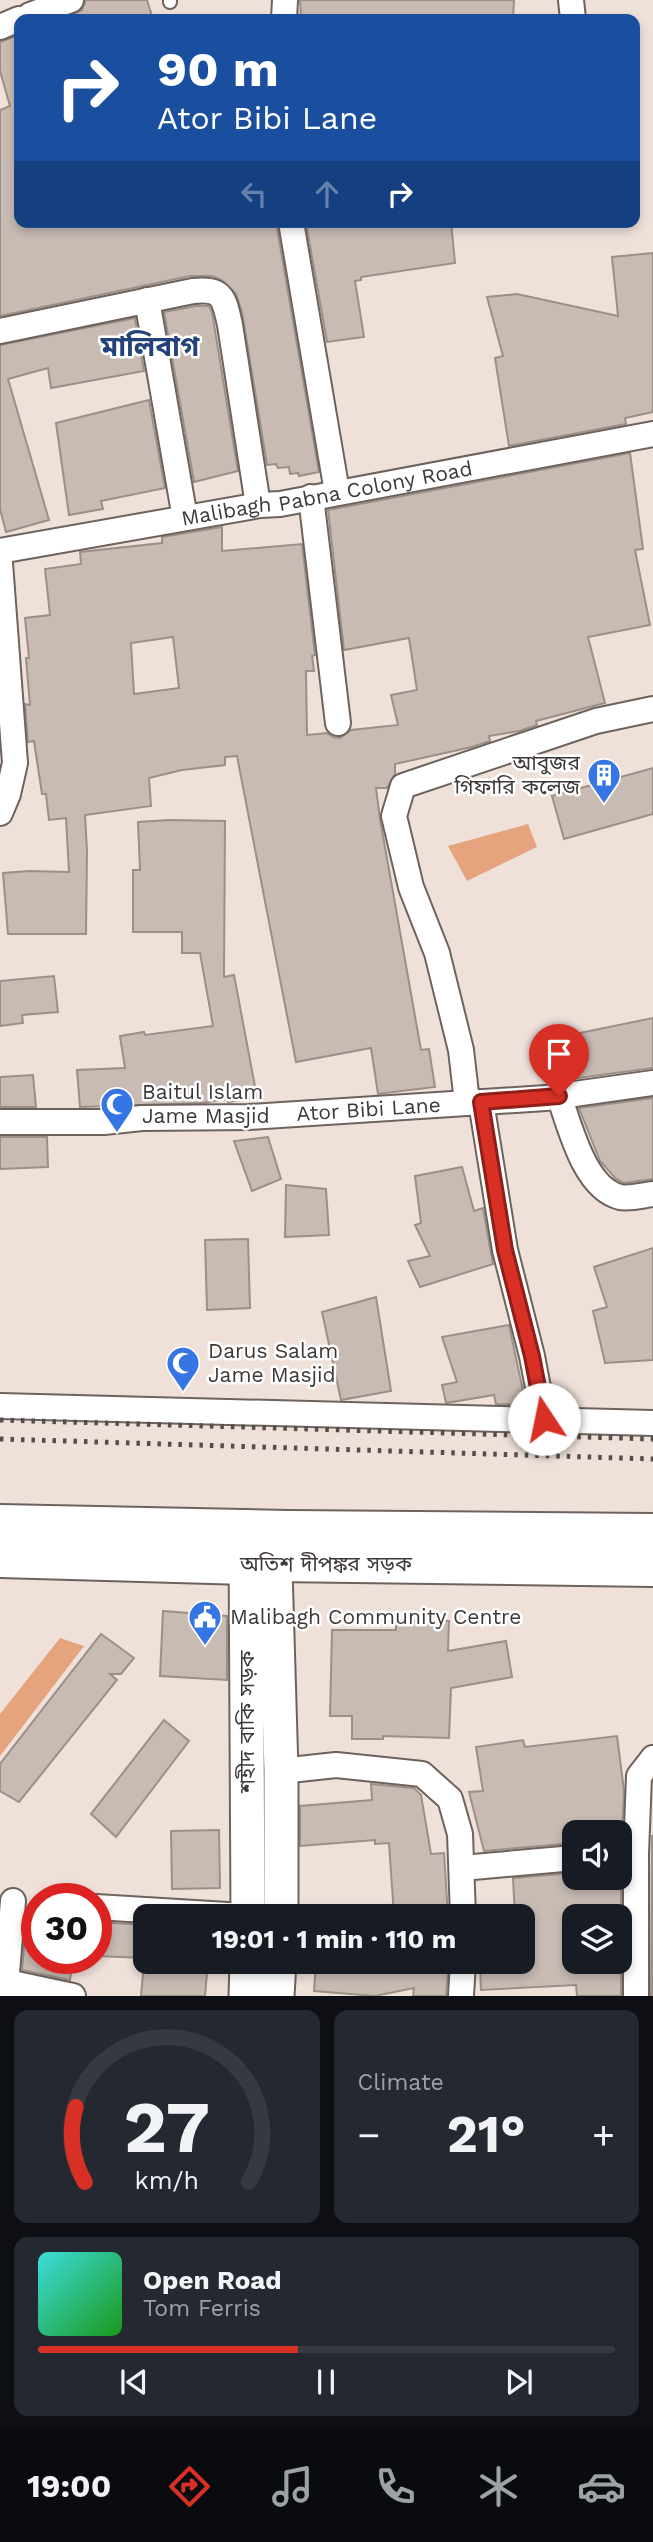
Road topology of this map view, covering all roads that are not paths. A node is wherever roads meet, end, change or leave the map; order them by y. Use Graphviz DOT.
graph roads {
  1 [pos="71,0"];
  2 [pos="24,13"];
  3 [pos="292,228"];
  4 [pos="147,300"];
  5 [pos="0,331"];
  6 [pos="653,434"];
  7 [pos="337,492"];
  8 [pos="311,496"];
  9 [pos="258,505"];
  10 [pos="185,518"];
  11 [pos="0,551"];
  12 [pos="0,563"];
  13 [pos="653,709"];
  14 [pos="338,723"];
  15 [pos="0,813"];
  16 [pos="653,1083"];
  17 [pos="559,1096"];
  18 [pos="474,1102"];
  19 [pos="0,1122"];
  20 [pos="653,1195"];
  21 [pos="0,1406"];
  22 [pos="544,1419"];
  23 [pos="653,1423"];
  24 [pos="0,1524"];
  25 [pos="653,1533"];
  26 [pos="260,1546"];
  27 [pos="0,1558"];
  28 [pos="653,1567"];
  29 [pos="653,1758"];
  30 [pos="281,1771"];
  31 [pos="632,1826"];
  32 [pos="562,1859"];
  33 [pos="462,1868"];
  34 [pos="632,1890"];
  35 [pos="17,1902"];
  36 [pos="246,1904"];
  37 [pos="281,1904"];
  38 [pos="463,1904"];
  39 [pos="112,1908"];
  40 [pos="133,1909"];
  41 [pos="247,1974"];
  42 [pos="278,1974"];
  43 [pos="462,1974"];
  44 [pos="642,1987"];
  45 [pos="6,1989"];
  46 [pos="73,1996"];
  47 [pos="246,1996"];
  48 [pos="277,1996"];
  49 [pos="461,1996"];
  1 -- 2 [label="street"];
  3 -- 7 [label="street"];
  4 -- 5 [label="street"];
  4 -- 9 [label="street"];
  4 -- 10 [label="street"];
  6 -- 7 [label="street, Malibagh Pabna Colony Road"];
  7 -- 8 [label="street, Malibagh Pabna Colony Road"];
  8 -- 9 [label="street, Malibagh Pabna Colony Road"];
  8 -- 14 [label="street"];
  9 -- 10 [label="street, Malibagh Pabna Colony Road"];
  10 -- 11 [label="street, Malibagh Pabna Colony Road"];
  12 -- 15 [label="street"];
  13 -- 18 [label="street"];
  16 -- 17 [label="street, Ator Bibi Lane"];
  17 -- 18 [label="street, Ator Bibi Lane"];
  17 -- 20 [label="street"];
  18 -- 19 [label="street, Ator Bibi Lane"];
  18 -- 22 [label="street"];
  21 -- 22 [label="street"];
  22 -- 23 [label="street"];
  24 -- 26 [label="main road, অতিশ দীপঙ্কর সড়ক"];
  25 -- 26 [label="main road, অতিশ দীপঙ্কর সড়ক"];
  26 -- 27 [label="main road, অতিশ দীপঙ্কর সড়ক"];
  26 -- 28 [label="main road, অতিশ দীপঙ্কর সড়ক"];
  26 -- 30 [label="street"];
  26 -- 36 [label="street, শহীদ বাকি সড়ক"];
  29 -- 31 [label="street"];
  30 -- 33 [label="street"];
  30 -- 37 [label="street"];
  32 -- 33 [label="street"];
  33 -- 38 [label="street"];
  34 -- 44 [label="street"];
  35 -- 45 [label="street"];
  39 -- 40 [label="street"];
  41 -- 47 [label="street"];
  42 -- 48 [label="street"];
  43 -- 49 [label="street"];
  45 -- 46 [label="street"];
}
